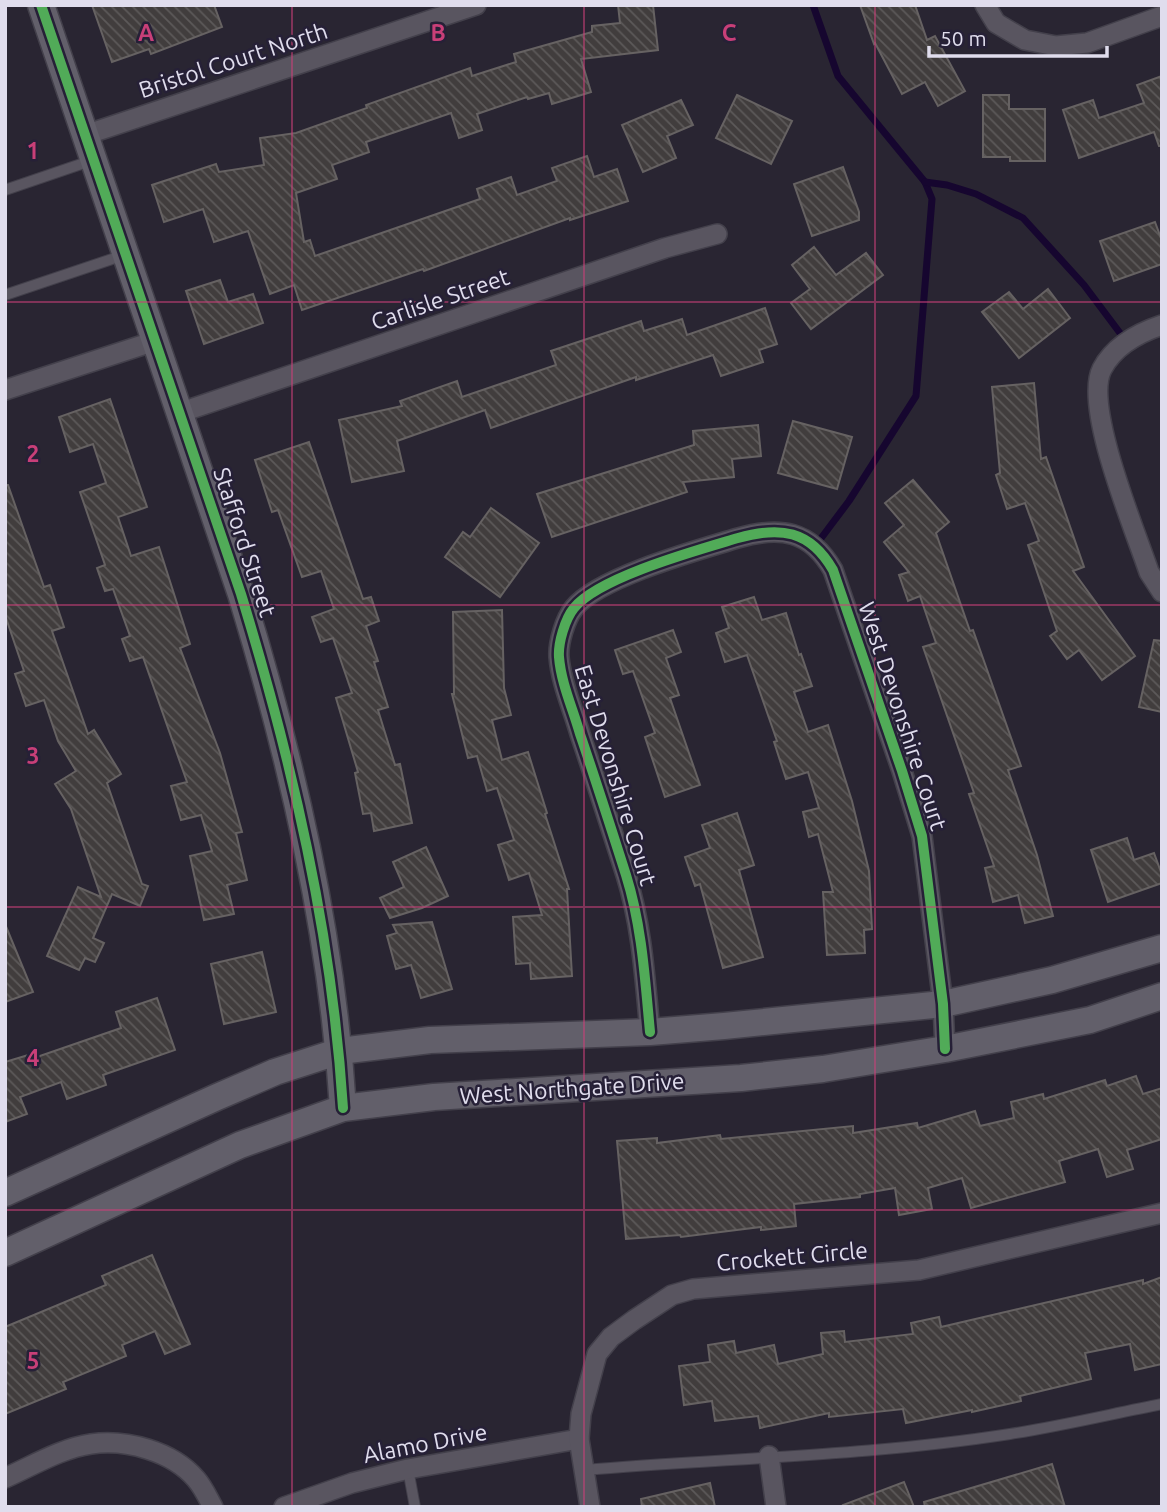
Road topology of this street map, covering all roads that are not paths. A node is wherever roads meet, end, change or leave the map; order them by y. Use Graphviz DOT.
graph roads {
  1 [pos="41,5"];
  2 [pos="476,5"];
  3 [pos="985,5"];
  4 [pos="1162,16"];
  5 [pos="89,148"];
  6 [pos="5,190"];
  7 [pos="718,234"];
  8 [pos="125,254"];
  9 [pos="5,295"];
  10 [pos="1162,325"];
  11 [pos="155,341"];
  12 [pos="5,390"];
  13 [pos="179,413"];
  14 [pos="678,558"];
  15 [pos="1162,592"];
  16 [pos="1162,947"];
  17 [pos="1162,996"];
  18 [pos="943,1004"];
  19 [pos="650,1032"];
  20 [pos="945,1049"];
  21 [pos="340,1051"];
  22 [pos="343,1108"];
  23 [pos="5,1194"];
  24 [pos="1162,1213"];
  25 [pos="5,1253"];
  26 [pos="1162,1404"];
  27 [pos="579,1439"];
  28 [pos="769,1456"];
  29 [pos="408,1469"];
  30 [pos="584,1470"];
  31 [pos="5,1478"];
  32 [pos="214,1507"];
  33 [pos="284,1507"];
  34 [pos="415,1507"];
  35 [pos="590,1507"];
  36 [pos="776,1507"];
  1 -- 5 [label="main road, Stafford Street"];
  2 -- 5 [label="street, Bristol Court North"];
  3 -- 4 [label="street"];
  5 -- 6 [label="lane"];
  5 -- 8 [label="main road, Stafford Street"];
  7 -- 13 [label="street, Carlisle Street"];
  8 -- 9 [label="lane"];
  8 -- 11 [label="main road, Stafford Street"];
  10 -- 15 [label="street"];
  11 -- 12 [label="street"];
  11 -- 13 [label="main road, Stafford Street"];
  13 -- 21 [label="main road, Stafford Street"];
  14 -- 18 [label="street, West Devonshire Court"];
  14 -- 19 [label="street, East Devonshire Court"];
  16 -- 18 [label="main road"];
  17 -- 20 [label="main road, West Northgate Drive"];
  18 -- 19 [label="main road"];
  18 -- 20 [label="street, West Devonshire Court"];
  19 -- 21 [label="main road"];
  20 -- 22 [label="main road, West Northgate Drive"];
  21 -- 22 [label="main road, Stafford Street"];
  21 -- 23 [label="main road"];
  22 -- 25 [label="main road, West Northgate Drive"];
  24 -- 27 [label="street, Crockett Circle"];
  26 -- 28 [label="lane"];
  27 -- 29 [label="street, Alamo Drive"];
  27 -- 30 [label="street, Crockett Circle"];
  28 -- 30 [label="lane"];
  28 -- 36 [label="street"];
  29 -- 33 [label="street, Alamo Drive"];
  29 -- 34 [label="lane"];
  30 -- 35 [label="street, Crockett Circle"];
  31 -- 32 [label="street"];
}
